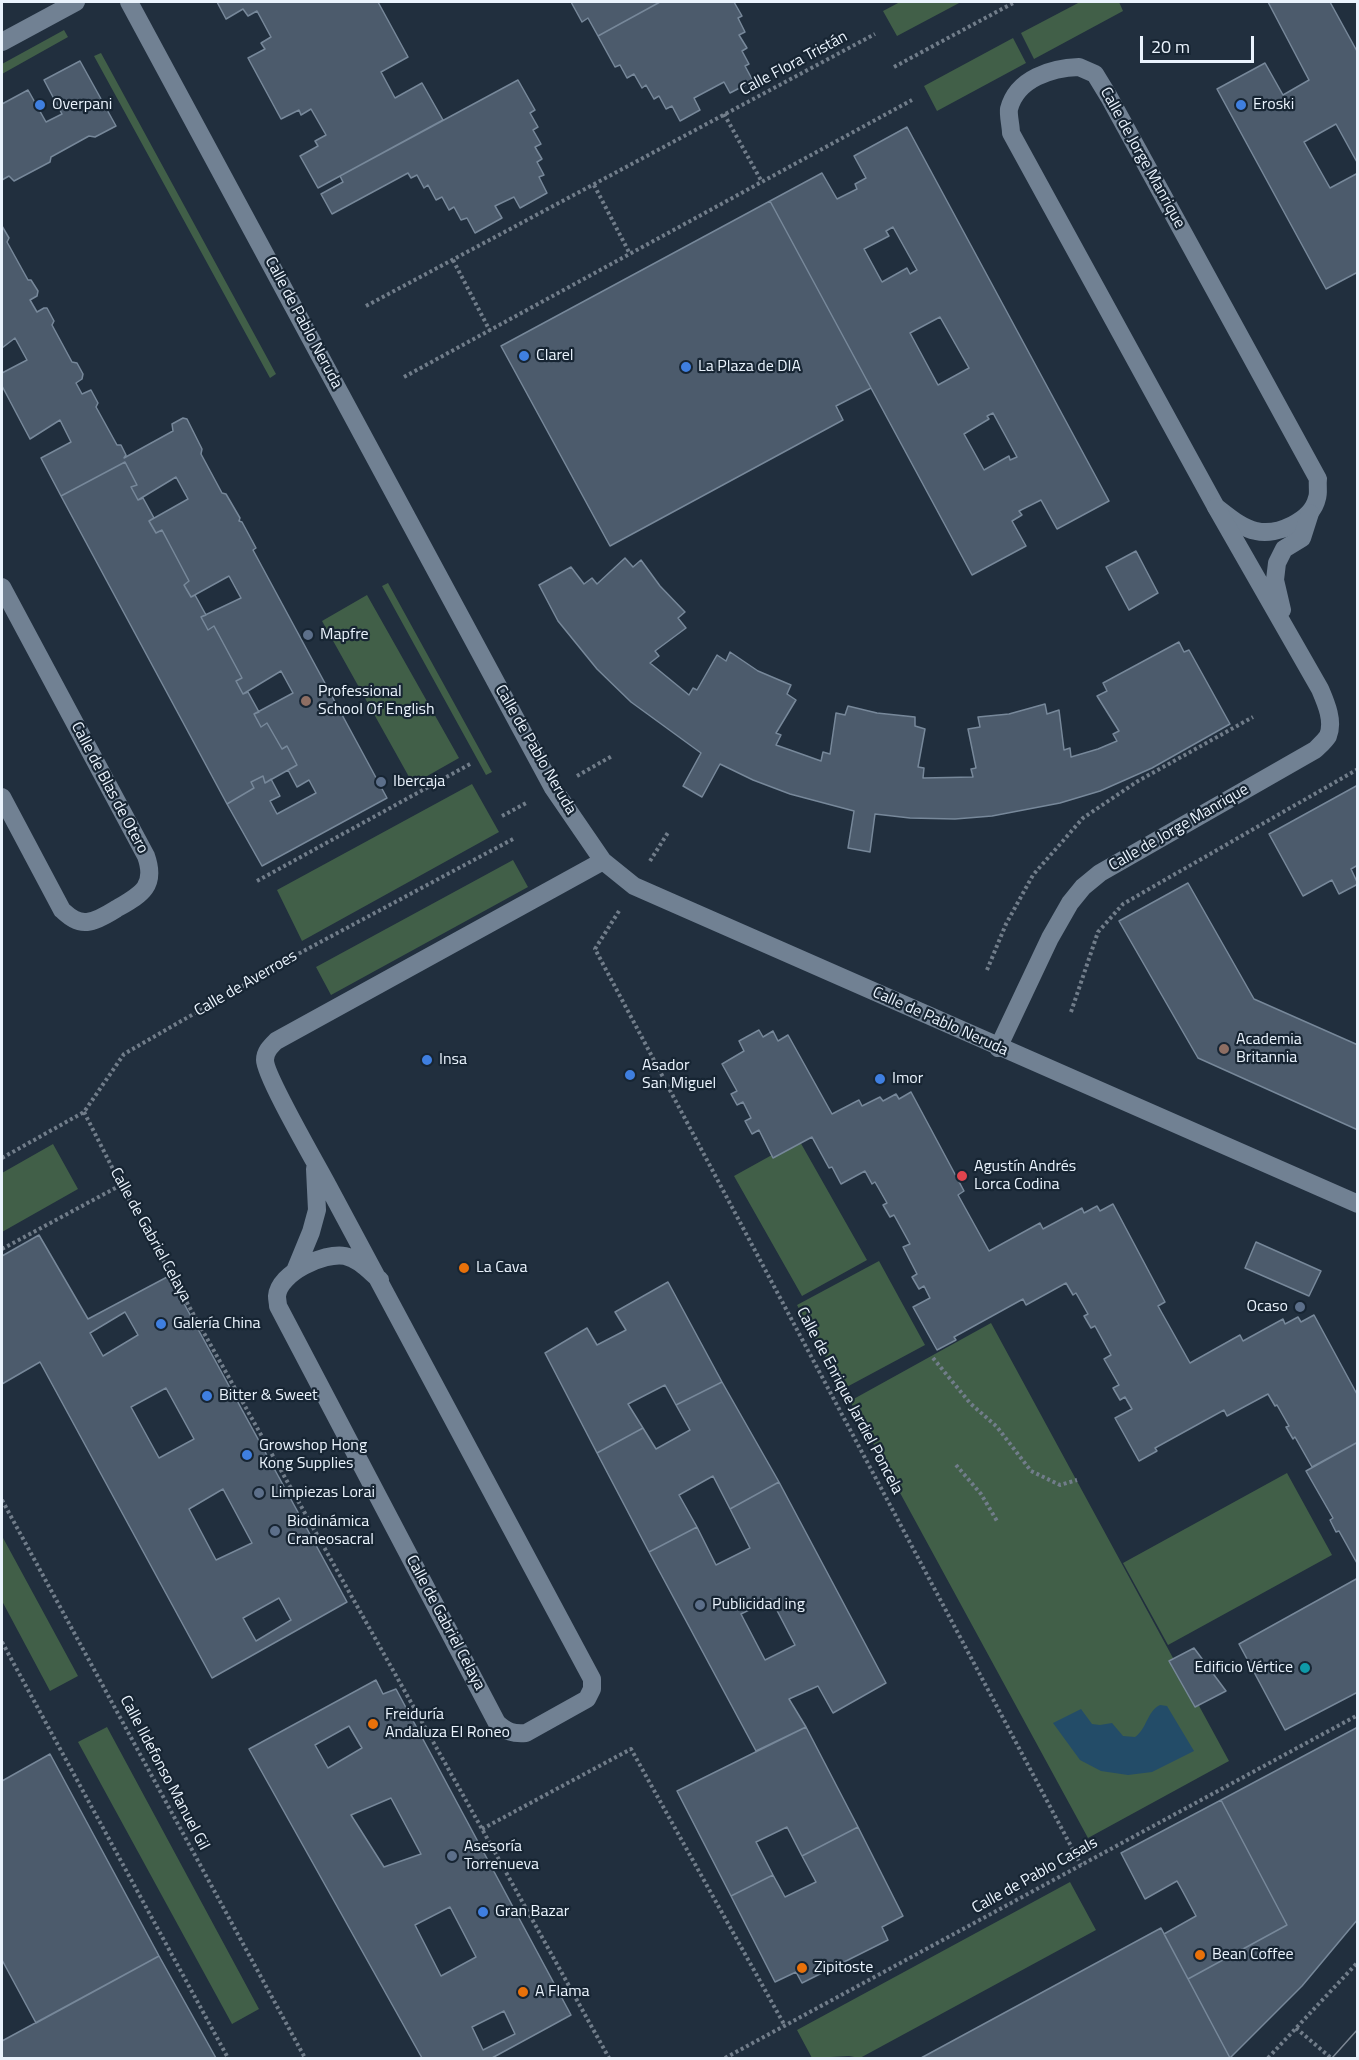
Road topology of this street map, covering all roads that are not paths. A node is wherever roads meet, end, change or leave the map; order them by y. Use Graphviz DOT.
graph roads {
  1 [pos="76,2"];
  2 [pos="129,2"];
  3 [pos="2,42"];
  4 [pos="1216,507"];
  5 [pos="1310,513"];
  6 [pos="2,587"];
  7 [pos="1286,626"];
  8 [pos="2,797"];
  9 [pos="603,861"];
  10 [pos="998,1047"];
  11 [pos="314,1158"];
  12 [pos="1358,1204"];
  13 [pos="294,1271"];
  14 [pos="380,1280"];
  1 -- 3 [label="street"];
  2 -- 9 [label="street, Calle de Pablo Neruda"];
  4 -- 5 [label="street, Calle de Jorge Manrique"];
  4 -- 5 [label="street, Calle de Jorge Manrique"];
  4 -- 7 [label="street"];
  5 -- 7 [label="street"];
  6 -- 8 [label="street, Calle de Blas de Otero"];
  7 -- 10 [label="street, Calle de Jorge Manrique"];
  9 -- 10 [label="street, Calle de Pablo Neruda"];
  9 -- 11 [label="street, Calle de Gabriel Celaya"];
  10 -- 12 [label="street, Calle de Pablo Neruda"];
  11 -- 13 [label="street, Calle de Gabriel Celaya"];
  11 -- 14 [label="street, Calle de Gabriel Celaya"];
  13 -- 14 [label="street, Calle de Gabriel Celaya"];
  13 -- 14 [label="street, Calle de Gabriel Celaya"];
}
